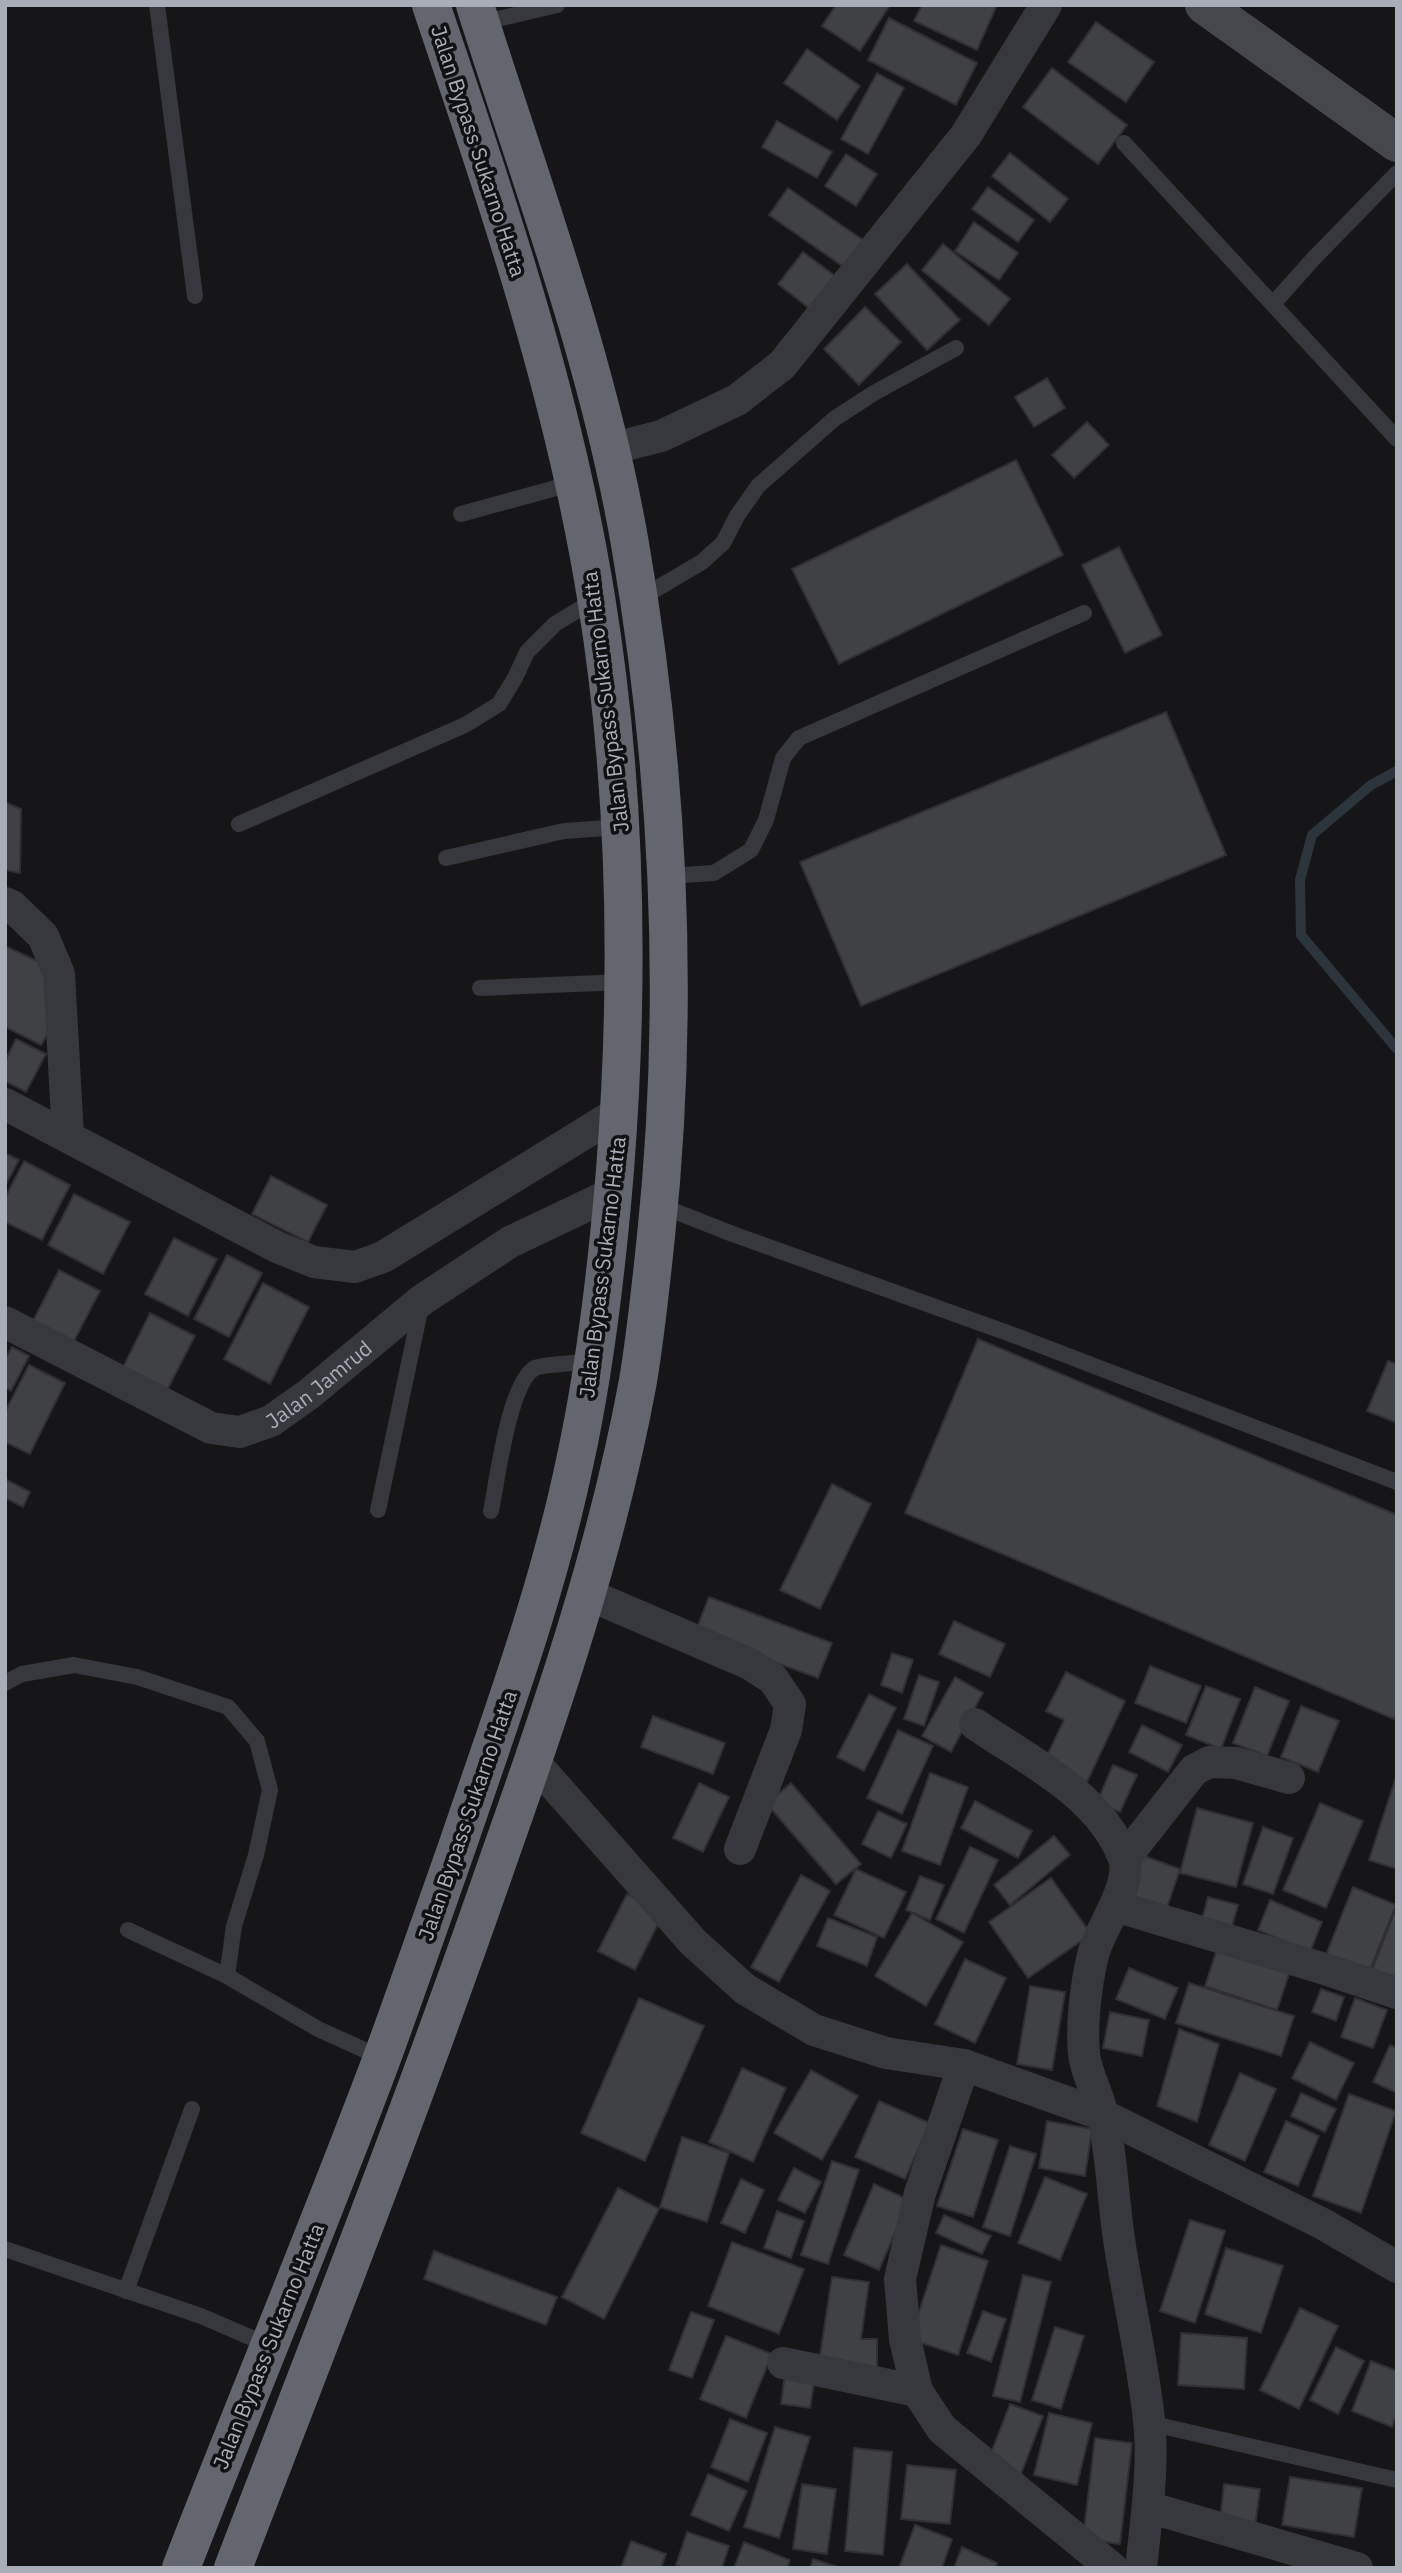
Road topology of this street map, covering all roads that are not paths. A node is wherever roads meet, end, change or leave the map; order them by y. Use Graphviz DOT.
graph roads {
  1 [pos="157,5"];
  2 [pos="431,5"];
  3 [pos="557,5"];
  4 [pos="1046,5"];
  5 [pos="1204,5"];
  6 [pos="478,14"];
  7 [pos="1124,143"];
  8 [pos="1397,143"];
  9 [pos="1397,173"];
  10 [pos="195,296"];
  11 [pos="1273,304"];
  12 [pos="956,348"];
  13 [pos="1397,439"];
  14 [pos="610,449"];
  15 [pos="574,483"];
  16 [pos="461,514"];
  17 [pos="596,599"];
  18 [pos="639,600"];
  19 [pos="1084,613"];
  20 [pos="239,824"];
  21 [pos="621,827"];
  22 [pos="446,858"];
  23 [pos="666,876"];
  24 [pos="5,903"];
  25 [pos="625,982"];
  26 [pos="480,988"];
  27 [pos="5,1104"];
  28 [pos="619,1112"];
  29 [pos="68,1136"];
  30 [pos="613,1193"];
  31 [pos="659,1205"];
  32 [pos="422,1300"];
  33 [pos="5,1322"];
  34 [pos="594,1361"];
  35 [pos="1397,1482"];
  36 [pos="378,1510"];
  37 [pos="491,1511"];
  38 [pos="587,1594"];
  39 [pos="5,1683"];
  40 [pos="975,1724"];
  41 [pos="533,1761"];
  42 [pos="1289,1778"];
  43 [pos="740,1849"];
  44 [pos="1125,1858"];
  45 [pos="1115,1906"];
  46 [pos="128,1930"];
  47 [pos="227,1976"];
  48 [pos="1397,1993"];
  49 [pos="382,2058"];
  50 [pos="964,2065"];
  51 [pos="192,2109"];
  52 [pos="1103,2115"];
  53 [pos="5,2249"];
  54 [pos="1397,2267"];
  55 [pos="127,2291"];
  56 [pos="268,2345"];
  57 [pos="783,2363"];
  58 [pos="917,2391"];
  59 [pos="1149,2423"];
  60 [pos="1397,2480"];
  61 [pos="1148,2507"];
  62 [pos="181,2568"];
  63 [pos="233,2568"];
  64 [pos="1112,2568"];
  65 [pos="1141,2568"];
  66 [pos="1357,2568"];
  1 -- 10 [label="lane"];
  2 -- 15 [label="highway, Jalan Bypass Sukarno Hatta"];
  3 -- 6 [label="lane"];
  4 -- 14 [label="street"];
  5 -- 8 [label="main road"];
  6 -- 14 [label="highway, Jalan Bypass Sukarno Hatta"];
  7 -- 11 [label="lane"];
  9 -- 11 [label="lane"];
  11 -- 13 [label="lane"];
  12 -- 18 [label="lane"];
  14 -- 18 [label="highway, Jalan Bypass Sukarno Hatta"];
  15 -- 16 [label="lane"];
  15 -- 17 [label="highway, Jalan Bypass Sukarno Hatta"];
  17 -- 20 [label="lane"];
  17 -- 21 [label="highway, Jalan Bypass Sukarno Hatta"];
  18 -- 23 [label="highway, Jalan Bypass Sukarno Hatta"];
  19 -- 23 [label="lane"];
  21 -- 22 [label="lane"];
  21 -- 25 [label="highway, Jalan Bypass Sukarno Hatta"];
  23 -- 31 [label="highway, Jalan Bypass Sukarno Hatta"];
  24 -- 29 [label="street"];
  25 -- 26 [label="lane"];
  25 -- 28 [label="highway, Jalan Bypass Sukarno Hatta"];
  27 -- 29 [label="street"];
  28 -- 29 [label="street"];
  28 -- 30 [label="highway, Jalan Bypass Sukarno Hatta"];
  30 -- 32 [label="street, Jalan Jamrud"];
  30 -- 34 [label="highway, Jalan Bypass Sukarno Hatta"];
  31 -- 35 [label="lane"];
  31 -- 38 [label="highway, Jalan Bypass Sukarno Hatta"];
  32 -- 33 [label="street, Jalan Jamrud"];
  32 -- 36 [label="lane"];
  34 -- 37 [label="lane"];
  34 -- 49 [label="highway, Jalan Bypass Sukarno Hatta"];
  38 -- 41 [label="highway, Jalan Bypass Sukarno Hatta"];
  38 -- 43 [label="street"];
  39 -- 47 [label="lane"];
  40 -- 44 [label="street"];
  41 -- 50 [label="street"];
  41 -- 63 [label="highway, Jalan Bypass Sukarno Hatta"];
  42 -- 44 [label="street"];
  44 -- 45 [label="street"];
  45 -- 48 [label="street"];
  45 -- 52 [label="street"];
  46 -- 47 [label="lane"];
  47 -- 49 [label="lane"];
  49 -- 56 [label="highway, Jalan Bypass Sukarno Hatta"];
  50 -- 52 [label="street"];
  50 -- 58 [label="street"];
  51 -- 55 [label="lane"];
  52 -- 54 [label="street"];
  52 -- 59 [label="street"];
  53 -- 55 [label="lane"];
  55 -- 56 [label="lane"];
  56 -- 62 [label="highway, Jalan Bypass Sukarno Hatta"];
  57 -- 58 [label="street"];
  58 -- 64 [label="street"];
  59 -- 60 [label="lane"];
  59 -- 61 [label="street"];
  61 -- 65 [label="street"];
  61 -- 66 [label="street"];
}
